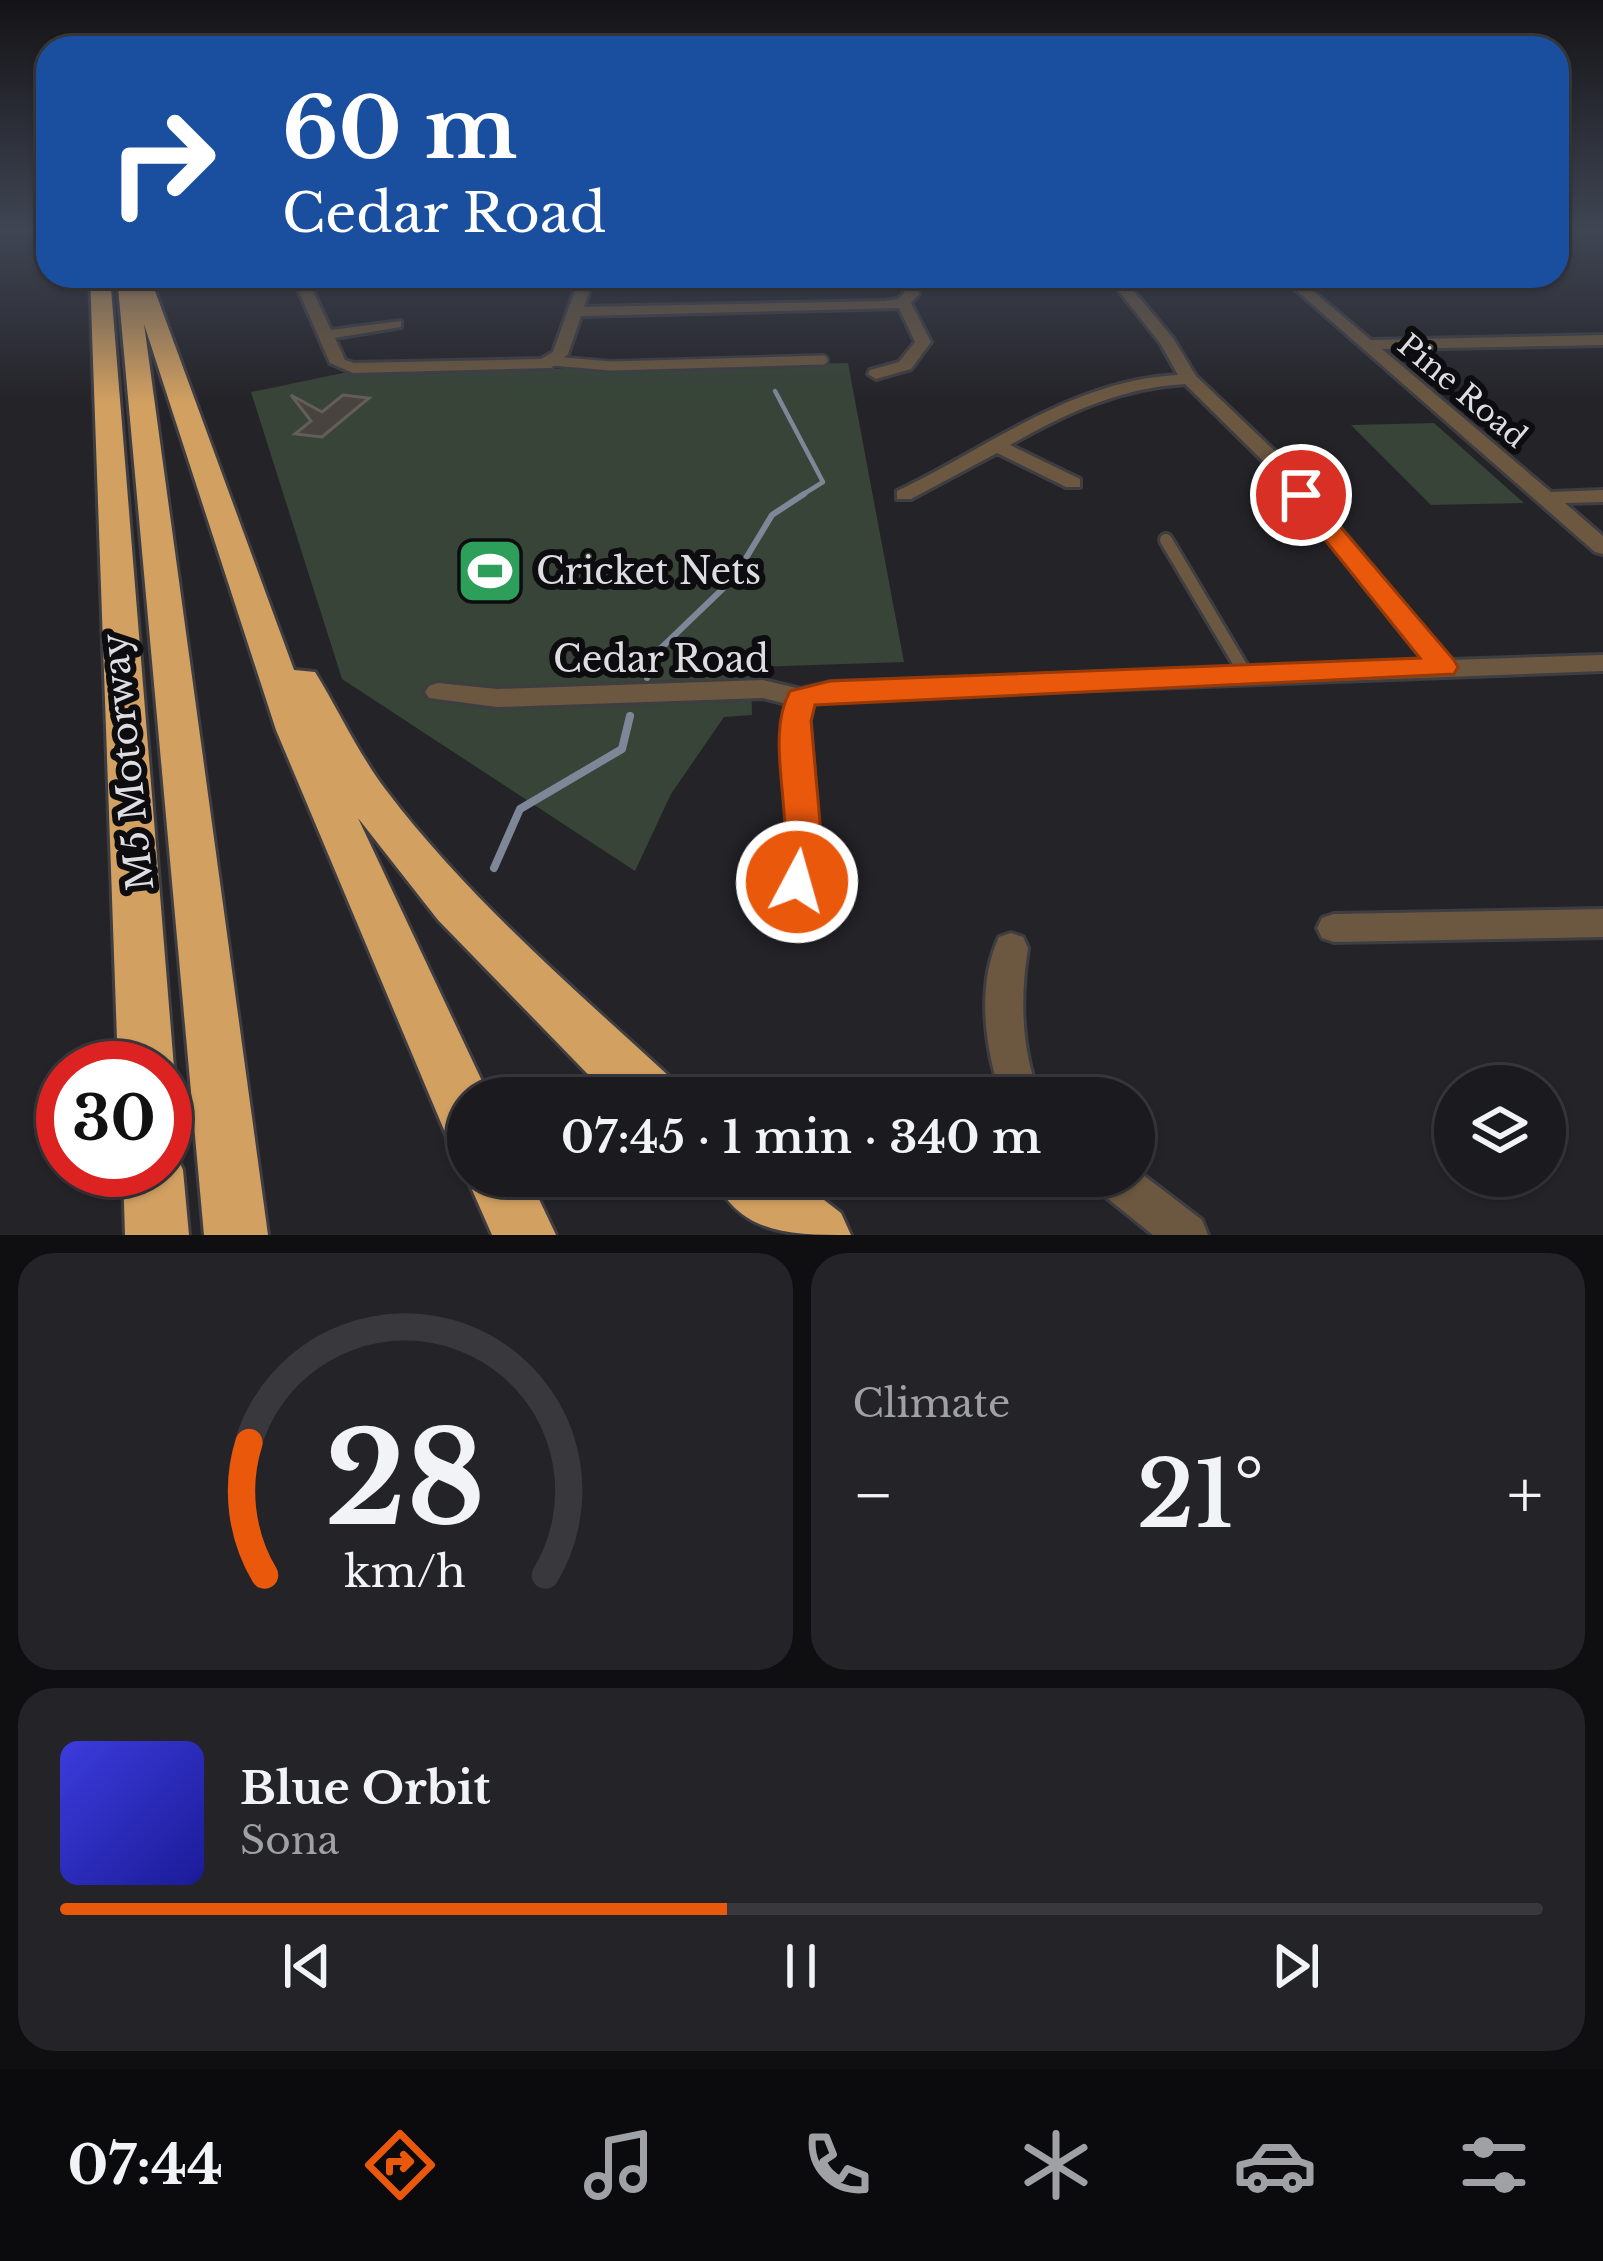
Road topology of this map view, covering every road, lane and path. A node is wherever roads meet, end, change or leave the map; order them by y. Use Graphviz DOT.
graph roads {
  1 [pos="101,288"];
  2 [pos="128,288"];
  3 [pos="144,288"];
  4 [pos="305,288"];
  5 [pos="583,288"];
  6 [pos="910,288"];
  7 [pos="1124,288"];
  8 [pos="1301,288"];
  9 [pos="902,303"];
  10 [pos="576,312"];
  11 [pos="396,324"];
  12 [pos="326,335"];
  13 [pos="1603,340"];
  14 [pos="1365,345"];
  15 [pos="823,360"];
  16 [pos="553,361"];
  17 [pos="876,374"];
  18 [pos="1189,380"];
  19 [pos="184,414"];
  20 [pos="999,447"];
  21 [pos="1073,483"];
  22 [pos="904,495"];
  23 [pos="1603,496"];
  24 [pos="1546,498"];
  25 [pos="1166,540"];
  26 [pos="1603,547"];
  27 [pos="1603,663"];
  28 [pos="1443,667"];
  29 [pos="1247,678"];
  30 [pos="438,692"];
  31 [pos="801,698"];
  32 [pos="788,908"];
  33 [pos="1603,923"];
  34 [pos="1334,928"];
  35 [pos="1011,948"];
  36 [pos="142,1041"];
  37 [pos="451,1077"];
  38 [pos="629,1077"];
  39 [pos="1012,1077"];
  40 [pos="139,1197"];
  41 [pos="155,1197"];
  42 [pos="506,1197"];
  43 [pos="770,1197"];
  44 [pos="1138,1197"];
  45 [pos="138,1235"];
  46 [pos="157,1235"];
  47 [pos="236,1235"];
  48 [pos="524,1235"];
  49 [pos="819,1235"];
  50 [pos="1187,1235"];
  1 -- 36 [label="highway, M5 Motorway"];
  2 -- 47 [label="highway, M5 Motorway"];
  3 -- 19 [label="highway"];
  4 -- 12 [label="street"];
  5 -- 10 [label="street"];
  6 -- 9 [label="street"];
  7 -- 18 [label="street"];
  8 -- 14 [label="street, Pine Road"];
  9 -- 10 [label="street"];
  9 -- 17 [label="street"];
  10 -- 16 [label="street"];
  11 -- 12 [label="street"];
  12 -- 16 [label="street"];
  13 -- 14 [label="street"];
  14 -- 24 [label="street, Pine Road"];
  15 -- 16 [label="lane"];
  18 -- 20 [label="street"];
  18 -- 28 [label="street"];
  19 -- 37 [label="highway"];
  19 -- 38 [label="highway"];
  20 -- 21 [label="street"];
  20 -- 22 [label="street"];
  23 -- 24 [label="street"];
  24 -- 26 [label="street, Pine Road"];
  25 -- 29 [label="lane"];
  27 -- 28 [label="street, Cedar Road"];
  28 -- 29 [label="street, Cedar Road"];
  29 -- 31 [label="street, Cedar Road"];
  30 -- 31 [label="street, Cedar Road"];
  31 -- 32 [label="street"];
  33 -- 34 [label="street"];
  35 -- 39 [label="street"];
  40 -- 45 [label="highway"];
  41 -- 46 [label="highway"];
  42 -- 48 [label="highway"];
  43 -- 49 [label="highway"];
  44 -- 50 [label="street"];
}
